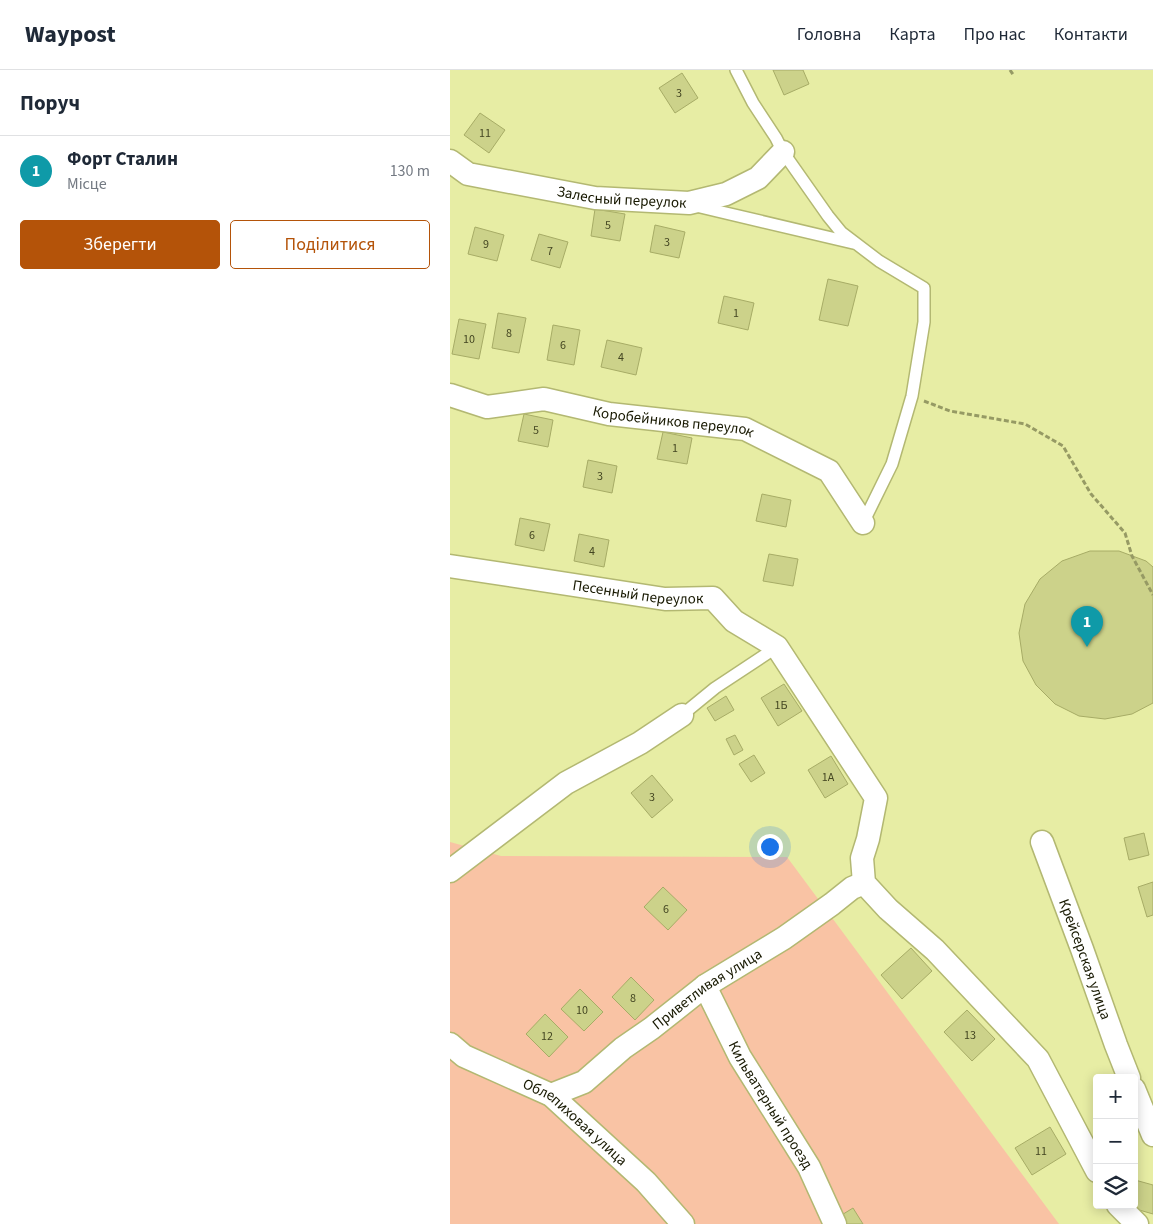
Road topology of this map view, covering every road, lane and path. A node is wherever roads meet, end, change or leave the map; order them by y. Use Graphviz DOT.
graph roads {
  1 [pos="736,70"];
  2 [pos="1010,70"];
  3 [pos="1014,76"];
  4 [pos="784,152"];
  5 [pos="450,161"];
  6 [pos="684,203"];
  7 [pos="857,244"];
  8 [pos="450,395"];
  9 [pos="912,396"];
  10 [pos="863,523"];
  11 [pos="450,566"];
  12 [pos="1153,595"];
  13 [pos="778,647"];
  14 [pos="682,715"];
  15 [pos="1042,842"];
  16 [pos="450,871"];
  17 [pos="864,883"];
  18 [pos="705,986"];
  19 [pos="450,1044"];
  20 [pos="1127,1074"];
  21 [pos="551,1095"];
  22 [pos="1138,1099"];
  23 [pos="1153,1135"];
  24 [pos="1093,1164"];
  25 [pos="1122,1209"];
  26 [pos="683,1224"];
  27 [pos="835,1224"];
  28 [pos="1137,1224"];
  1 -- 4 [label="lane"];
  2 -- 3 [label="path"];
  4 -- 6 [label="street, Залесный переулок"];
  4 -- 7 [label="lane"];
  5 -- 6 [label="street, Залесный переулок"];
  6 -- 7 [label="lane"];
  7 -- 9 [label="lane"];
  8 -- 10 [label="street, Коробейников переулок"];
  9 -- 10 [label="lane"];
  9 -- 12 [label="path"];
  11 -- 13 [label="street, Песенный переулок"];
  13 -- 14 [label="lane"];
  13 -- 17 [label="street, Песенный переулок"];
  14 -- 16 [label="street"];
  15 -- 20 [label="street, Крейсерская улица"];
  17 -- 18 [label="street, Приветливая улица"];
  17 -- 24 [label="street"];
  18 -- 21 [label="street, Приветливая улица"];
  18 -- 27 [label="street, Кильватерный проезд"];
  19 -- 21 [label="street, Облепиховая улица"];
  21 -- 26 [label="street, Облепиховая улица"];
  22 -- 23 [label="street"];
  25 -- 28 [label="street"];
}
